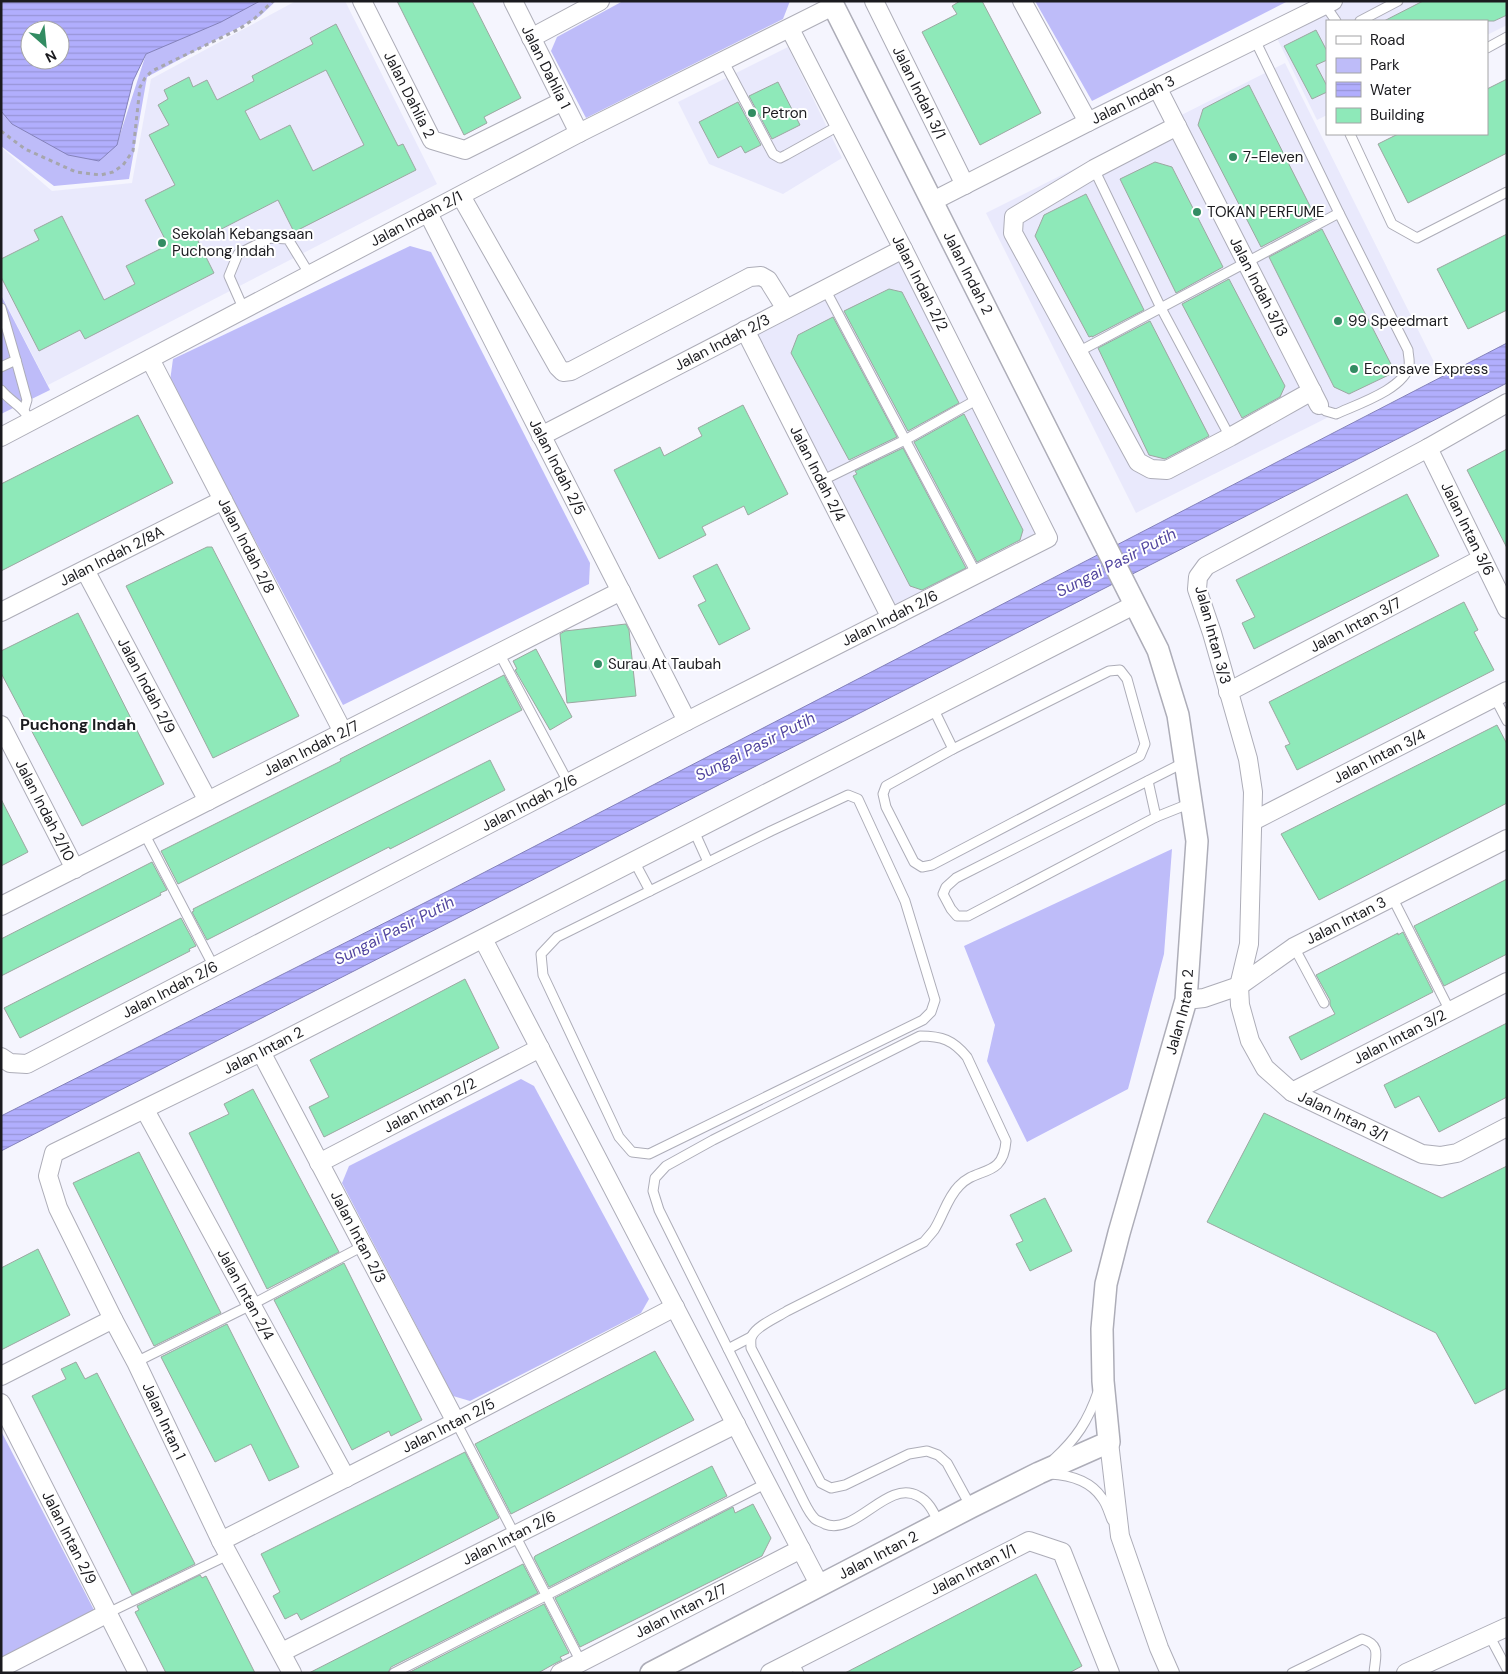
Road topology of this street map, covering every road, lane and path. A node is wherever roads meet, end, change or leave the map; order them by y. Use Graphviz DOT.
graph roads {
  1 [pos="273,1"];
  2 [pos="362,1"];
  3 [pos="513,1"];
  4 [pos="600,1"];
  5 [pos="1022,1"];
  6 [pos="1398,1"];
  7 [pos="878,3"];
  8 [pos="832,4"];
  9 [pos="1320,5"];
  10 [pos="1335,20"];
  11 [pos="1362,20"];
  12 [pos="790,29"];
  13 [pos="1507,37"];
  14 [pos="531,38"];
  15 [pos="1255,40"];
  16 [pos="1488,47"];
  17 [pos="724,62"];
  18 [pos="1158,89"];
  19 [pos="563,101"];
  20 [pos="1088,122"];
  21 [pos="840,125"];
  22 [pos="1176,126"];
  23 [pos="1,131"];
  24 [pos="579,134"];
  25 [pos="1350,135"];
  26 [pos="1094,169"];
  27 [pos="965,185"];
  28 [pos="1507,192"];
  29 [pos="461,196"];
  30 [pos="933,201"];
  31 [pos="428,213"];
  32 [pos="1339,213"];
  33 [pos="903,249"];
  34 [pos="1246,262"];
  35 [pos="310,275"];
  36 [pos="825,289"];
  37 [pos="1,308"];
  38 [pos="1161,308"];
  39 [pos="786,309"];
  40 [pos="244,310"];
  41 [pos="745,330"];
  42 [pos="1078,352"];
  43 [pos="150,359"];
  44 [pos="16,360"];
  45 [pos="1,367"];
  46 [pos="1,390"];
  47 [pos="1315,398"];
  48 [pos="978,399"];
  49 [pos="1507,403"];
  50 [pos="27,416"];
  51 [pos="541,436"];
  52 [pos="1,437"];
  53 [pos="1230,438"];
  54 [pos="905,440"];
  55 [pos="1428,448"];
  56 [pos="821,481"];
  57 [pos="223,500"];
  58 [pos="1048,538"];
  59 [pos="1481,559"];
  60 [pos="85,570"];
  61 [pos="977,575"];
  62 [pos="1125,584"];
  63 [pos="621,591"];
  64 [pos="1136,604"];
  65 [pos="1507,609"];
  66 [pos="1,612"];
  67 [pos="891,618"];
  68 [pos="499,653"];
  69 [pos="1228,692"];
  70 [pos="1501,694"];
  71 [pos="933,708"];
  72 [pos="686,721"];
  73 [pos="1507,721"];
  74 [pos="1,725"];
  75 [pos="343,732"];
  76 [pos="953,749"];
  77 [pos="1185,762"];
  78 [pos="1148,781"];
  79 [pos="568,782"];
  80 [pos="208,801"];
  81 [pos="1192,803"];
  82 [pos="1156,817"];
  83 [pos="1253,822"];
  84 [pos="694,831"];
  85 [pos="144,833"];
  86 [pos="1507,839"];
  87 [pos="634,861"];
  88 [pos="708,862"];
  89 [pos="75,868"];
  90 [pos="650,891"];
  91 [pos="1392,897"];
  92 [pos="1,906"];
  93 [pos="483,939"];
  94 [pos="1294,947"];
  95 [pos="214,967"];
  96 [pos="1507,982"];
  97 [pos="1239,986"];
  98 [pos="1186,1000"];
  99 [pos="1324,1004"];
  100 [pos="1450,1012"];
  101 [pos="540,1048"];
  102 [pos="261,1052"];
  103 [pos="6,1060"];
  104 [pos="1292,1092"];
  105 [pos="145,1110"];
  106 [pos="1507,1127"];
  107 [pos="319,1163"];
  108 [pos="51,1165"];
  109 [pos="363,1246"];
  110 [pos="251,1305"];
  111 [pos="675,1307"];
  112 [pos="113,1320"];
  113 [pos="751,1337"];
  114 [pos="728,1349"];
  115 [pos="136,1362"];
  116 [pos="1,1376"];
  117 [pos="1102,1381"];
  118 [pos="1,1403"];
  119 [pos="456,1422"];
  120 [pos="736,1424"];
  121 [pos="1109,1442"];
  122 [pos="1039,1473"];
  123 [pos="346,1478"];
  124 [pos="767,1483"];
  125 [pos="971,1507"];
  126 [pos="939,1523"];
  127 [pos="516,1533"];
  128 [pos="1120,1536"];
  129 [pos="224,1548"];
  130 [pos="801,1549"];
  131 [pos="820,1586"];
  132 [pos="547,1595"];
  133 [pos="108,1613"];
  134 [pos="1507,1627"];
  135 [pos="1489,1635"];
  136 [pos="282,1652"];
  137 [pos="581,1662"];
  138 [pos="796,1667"];
  139 [pos="1,1668"];
  140 [pos="1507,1669"];
  141 [pos="1107,1672"];
  142 [pos="138,1673"];
  143 [pos="292,1673"];
  144 [pos="394,1673"];
  145 [pos="560,1673"];
  146 [pos="651,1673"];
  147 [pos="770,1673"];
  148 [pos="1170,1673"];
  149 [pos="1292,1673"];
  150 [pos="1374,1673"];
  151 [pos="1406,1673"];
  1 -- 23 [label="path"];
  2 -- 19 [label="street, Jalan Dahlia 2"];
  3 -- 14 [label="street, Jalan Dahlia 1"];
  4 -- 14 [label="street"];
  5 -- 20 [label="street"];
  6 -- 11 [label="lane"];
  7 -- 27 [label="street, Jalan Indah 3/1"];
  8 -- 12 [label="street, Jalan Indah 2/1"];
  8 -- 30 [label="street, Jalan Indah 2"];
  9 -- 10 [label="lane"];
  9 -- 15 [label="street, Jalan Indah 3"];
  12 -- 17 [label="street, Jalan Indah 2/1"];
  12 -- 21 [label="street, Jalan Indah 2/2"];
  13 -- 16 [label="lane"];
  14 -- 19 [label="street, Jalan Dahlia 1"];
  15 -- 18 [label="street, Jalan Indah 3"];
  15 -- 32 [label="lane"];
  17 -- 21 [label="lane"];
  17 -- 24 [label="street, Jalan Indah 2/1"];
  18 -- 20 [label="street, Jalan Indah 3"];
  18 -- 22 [label="street, Jalan Indah 3/13"];
  19 -- 24 [label="street, Jalan Dahlia 1"];
  20 -- 27 [label="street, Jalan Indah 3"];
  21 -- 33 [label="street, Jalan Indah 2/2"];
  22 -- 26 [label="street"];
  22 -- 34 [label="street, Jalan Indah 3/13"];
  24 -- 29 [label="street, Jalan Indah 2/1"];
  25 -- 28 [label="lane"];
  26 -- 38 [label="lane"];
  26 -- 42 [label="street"];
  27 -- 30 [label="street, Jalan Indah 3"];
  29 -- 31 [label="street, Jalan Indah 2/1"];
  29 -- 39 [label="street"];
  30 -- 62 [label="street, Jalan Indah 2"];
  31 -- 35 [label="street, Jalan Indah 2/1"];
  31 -- 51 [label="street, Jalan Indah 2/5"];
  32 -- 34 [label="lane"];
  32 -- 47 [label="lane"];
  33 -- 36 [label="street, Jalan Indah 2/3"];
  33 -- 48 [label="street, Jalan Indah 2/2"];
  34 -- 38 [label="lane"];
  34 -- 47 [label="street, Jalan Indah 3/13"];
  35 -- 40 [label="street, Jalan Indah 2/1"];
  35 -- 40 [label="lane"];
  36 -- 39 [label="street, Jalan Indah 2/3"];
  36 -- 54 [label="lane"];
  37 -- 44 [label="lane"];
  38 -- 42 [label="lane"];
  38 -- 53 [label="lane"];
  39 -- 41 [label="street, Jalan Indah 2/3"];
  40 -- 43 [label="street, Jalan Indah 2/1"];
  41 -- 51 [label="street, Jalan Indah 2/3"];
  41 -- 56 [label="street, Jalan Indah 2/4"];
  42 -- 53 [label="street"];
  43 -- 50 [label="street, Jalan Indah 2/1"];
  43 -- 57 [label="street, Jalan Indah 2/8"];
  44 -- 45 [label="lane"];
  44 -- 50 [label="lane"];
  46 -- 50 [label="lane"];
  47 -- 53 [label="street"];
  48 -- 54 [label="lane"];
  48 -- 58 [label="street, Jalan Indah 2/2"];
  49 -- 55 [label="street, Jalan Intan 3/3"];
  50 -- 52 [label="street, Jalan Indah 2/1"];
  51 -- 63 [label="street, Jalan Indah 2/5"];
  54 -- 56 [label="lane"];
  54 -- 61 [label="lane"];
  55 -- 59 [label="street, Jalan Intan 3/6"];
  55 -- 69 [label="street, Jalan Intan 3/3"];
  56 -- 67 [label="street, Jalan Indah 2/4"];
  57 -- 60 [label="street, Jalan Indah 2/8A"];
  57 -- 75 [label="street, Jalan Indah 2/8"];
  58 -- 61 [label="street, Jalan Indah 2/6"];
  59 -- 65 [label="street, Jalan Intan 3/6"];
  59 -- 69 [label="street, Jalan Intan 3/7"];
  60 -- 66 [label="street, Jalan Indah 2/8A"];
  60 -- 80 [label="street, Jalan Indah 2/9"];
  61 -- 67 [label="street, Jalan Indah 2/6"];
  62 -- 64 [label="street, Jalan Intan 2"];
  63 -- 68 [label="street, Jalan Indah 2/7"];
  63 -- 72 [label="street, Jalan Indah 2/5"];
  64 -- 71 [label="street, Jalan Intan 2"];
  64 -- 77 [label="street, Jalan Intan 2"];
  67 -- 72 [label="street, Jalan Indah 2/6"];
  68 -- 75 [label="street, Jalan Indah 2/7"];
  68 -- 79 [label="lane"];
  69 -- 83 [label="street, Jalan Intan 3/3"];
  70 -- 73 [label="lane"];
  70 -- 83 [label="street, Jalan Intan 3/4"];
  71 -- 76 [label="lane"];
  71 -- 84 [label="street, Jalan Intan 2"];
  72 -- 79 [label="street, Jalan Indah 2/6"];
  74 -- 89 [label="street, Jalan Indah 2/10"];
  75 -- 80 [label="street, Jalan Indah 2/7"];
  76 -- 76 [label="lane"];
  77 -- 78 [label="lane"];
  77 -- 81 [label="street, Jalan Intan 2"];
  78 -- 82 [label="lane"];
  78 -- 82 [label="lane"];
  79 -- 95 [label="street, Jalan Indah 2/6"];
  80 -- 85 [label="street, Jalan Indah 2/7"];
  81 -- 82 [label="lane"];
  81 -- 98 [label="street, Jalan Intan 2"];
  83 -- 97 [label="street, Jalan Intan 3/3"];
  84 -- 87 [label="street, Jalan Intan 2"];
  84 -- 88 [label="lane"];
  85 -- 89 [label="street, Jalan Indah 2/7"];
  85 -- 95 [label="lane"];
  86 -- 91 [label="street, Jalan Intan 3"];
  87 -- 90 [label="lane"];
  87 -- 93 [label="street, Jalan Intan 2"];
  88 -- 90 [label="lane"];
  88 -- 90 [label="lane"];
  89 -- 92 [label="street, Jalan Indah 2/7"];
  91 -- 94 [label="street, Jalan Intan 3"];
  91 -- 100 [label="lane"];
  93 -- 101 [label="street"];
  93 -- 102 [label="street, Jalan Intan 2"];
  94 -- 97 [label="street, Jalan Intan 3"];
  94 -- 99 [label="lane"];
  95 -- 103 [label="street, Jalan Indah 2/6"];
  96 -- 100 [label="street, Jalan Intan 3/2"];
  97 -- 98 [label="street, Jalan Intan 3"];
  97 -- 104 [label="street, Jalan Intan 3/1"];
  98 -- 117 [label="street, Jalan Intan 2"];
  100 -- 104 [label="street, Jalan Intan 3/2"];
  101 -- 107 [label="street, Jalan Intan 2/2"];
  101 -- 111 [label="street"];
  102 -- 105 [label="street, Jalan Intan 2"];
  102 -- 107 [label="street, Jalan Intan 2/3"];
  104 -- 106 [label="street, Jalan Intan 3/1"];
  105 -- 108 [label="street, Jalan Intan 2"];
  105 -- 110 [label="street, Jalan Intan 2/4"];
  107 -- 109 [label="street, Jalan Intan 2/3"];
  108 -- 112 [label="street, Jalan Intan 1"];
  109 -- 110 [label="lane"];
  109 -- 119 [label="street, Jalan Intan 2/3"];
  110 -- 115 [label="lane"];
  110 -- 123 [label="street, Jalan Intan 2/4"];
  111 -- 119 [label="street, Jalan Intan 2/5"];
  111 -- 120 [label="street"];
  112 -- 115 [label="street, Jalan Intan 1"];
  112 -- 116 [label="street"];
  113 -- 114 [label="lane"];
  113 -- 114 [label="lane"];
  113 -- 125 [label="lane"];
  114 -- 126 [label="lane"];
  115 -- 129 [label="street, Jalan Intan 1"];
  117 -- 121 [label="street, Jalan Intan 2"];
  117 -- 122 [label="lane"];
  118 -- 133 [label="street, Jalan Intan 2/9"];
  119 -- 123 [label="street, Jalan Intan 2/5"];
  119 -- 127 [label="lane"];
  120 -- 124 [label="street"];
  120 -- 127 [label="street, Jalan Intan 2/6"];
  121 -- 122 [label="street, Jalan Intan 2"];
  121 -- 128 [label="street, Jalan Intan 2"];
  122 -- 125 [label="street, Jalan Intan 2"];
  122 -- 128 [label="lane"];
  123 -- 129 [label="street, Jalan Intan 2/5"];
  124 -- 130 [label="street"];
  124 -- 132 [label="lane"];
  125 -- 126 [label="street, Jalan Intan 2"];
  126 -- 131 [label="street, Jalan Intan 2"];
  127 -- 132 [label="lane"];
  127 -- 136 [label="street, Jalan Intan 2/6"];
  128 -- 148 [label="street, Jalan Intan 2"];
  129 -- 133 [label="lane"];
  129 -- 136 [label="street, Jalan Intan 1"];
  130 -- 131 [label="street"];
  130 -- 137 [label="street, Jalan Intan 2/7"];
  131 -- 146 [label="street, Jalan Intan 2"];
  132 -- 137 [label="lane"];
  132 -- 144 [label="lane"];
  133 -- 139 [label="street"];
  133 -- 142 [label="street, Jalan Intan 2/9"];
  134 -- 135 [label="street"];
  135 -- 140 [label="lane"];
  135 -- 151 [label="street"];
  136 -- 143 [label="street, Jalan Intan 1"];
  137 -- 145 [label="street, Jalan Intan 2/7"];
  138 -- 141 [label="street, Jalan Intan 1/1"];
  138 -- 147 [label="street, Jalan Intan 1/1"];
  149 -- 150 [label="lane"];
}
